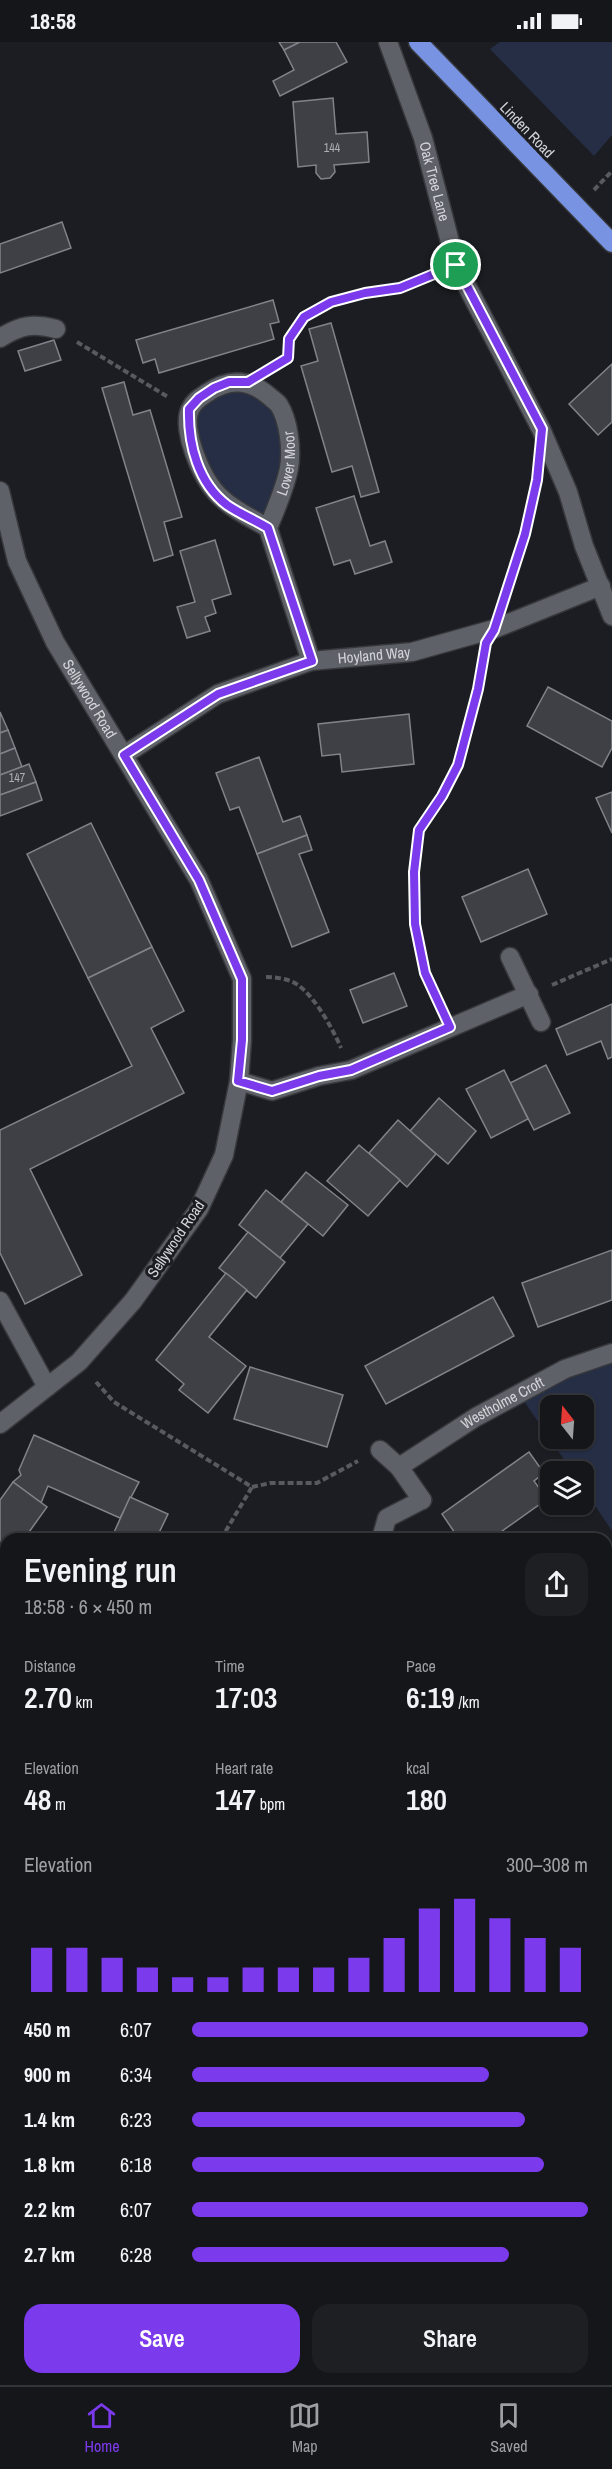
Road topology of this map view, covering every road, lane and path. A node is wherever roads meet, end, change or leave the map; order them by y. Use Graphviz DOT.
graph roads {
  1 [pos="388,42"];
  2 [pos="418,42"];
  3 [pos="612,243"];
  4 [pos="456,265"];
  5 [pos="56,329"];
  6 [pos="0,338"];
  7 [pos="248,382"];
  8 [pos="189,409"];
  9 [pos="537,480"];
  10 [pos="0,491"];
  11 [pos="268,528"];
  12 [pos="601,586"];
  13 [pos="612,616"];
  14 [pos="494,630"];
  15 [pos="312,661"];
  16 [pos="124,755"];
  17 [pos="510,957"];
  18 [pos="612,959"];
  19 [pos="242,979"];
  20 [pos="529,994"];
  21 [pos="541,1022"];
  22 [pos="450,1027"];
  23 [pos="351,1070"];
  24 [pos="238,1081"];
  25 [pos="0,1301"];
  26 [pos="612,1353"];
  27 [pos="79,1362"];
  28 [pos="47,1387"];
  29 [pos="3,1415"];
  30 [pos="380,1450"];
  31 [pos="399,1467"];
  32 [pos="252,1487"];
  33 [pos="225,1533"];
  34 [pos="383,1533"];
  1 -- 4 [label="street, Oak Tree Lane"];
  2 -- 3 [label="highway, Linden Road"];
  4 -- 7 [label="path"];
  4 -- 12 [label="street, Oak Tree Lane"];
  5 -- 6 [label="street"];
  5 -- 8 [label="path"];
  7 -- 8 [label="street"];
  7 -- 11 [label="street, Lower Moor"];
  8 -- 11 [label="street"];
  9 -- 14 [label="path"];
  10 -- 16 [label="street, Sellywood Road"];
  11 -- 15 [label="street"];
  12 -- 13 [label="street, Oak Tree Lane"];
  12 -- 14 [label="street, Hoyland Way"];
  14 -- 15 [label="street, Hoyland Way"];
  14 -- 22 [label="path"];
  15 -- 16 [label="street, Hoyland Way"];
  16 -- 19 [label="street, Sellywood Road"];
  17 -- 20 [label="street"];
  18 -- 20 [label="path"];
  19 -- 23 [label="path"];
  19 -- 24 [label="street, Sellywood Road"];
  20 -- 21 [label="street"];
  20 -- 22 [label="street"];
  22 -- 23 [label="street"];
  23 -- 24 [label="street"];
  24 -- 27 [label="street, Sellywood Road"];
  25 -- 28 [label="street"];
  26 -- 31 [label="street, Westholme Croft"];
  27 -- 28 [label="street, Sellywood Road"];
  27 -- 32 [label="path"];
  28 -- 29 [label="street, Sellywood Road"];
  30 -- 31 [label="street"];
  30 -- 32 [label="path"];
  31 -- 34 [label="street"];
  32 -- 33 [label="path"];
}
